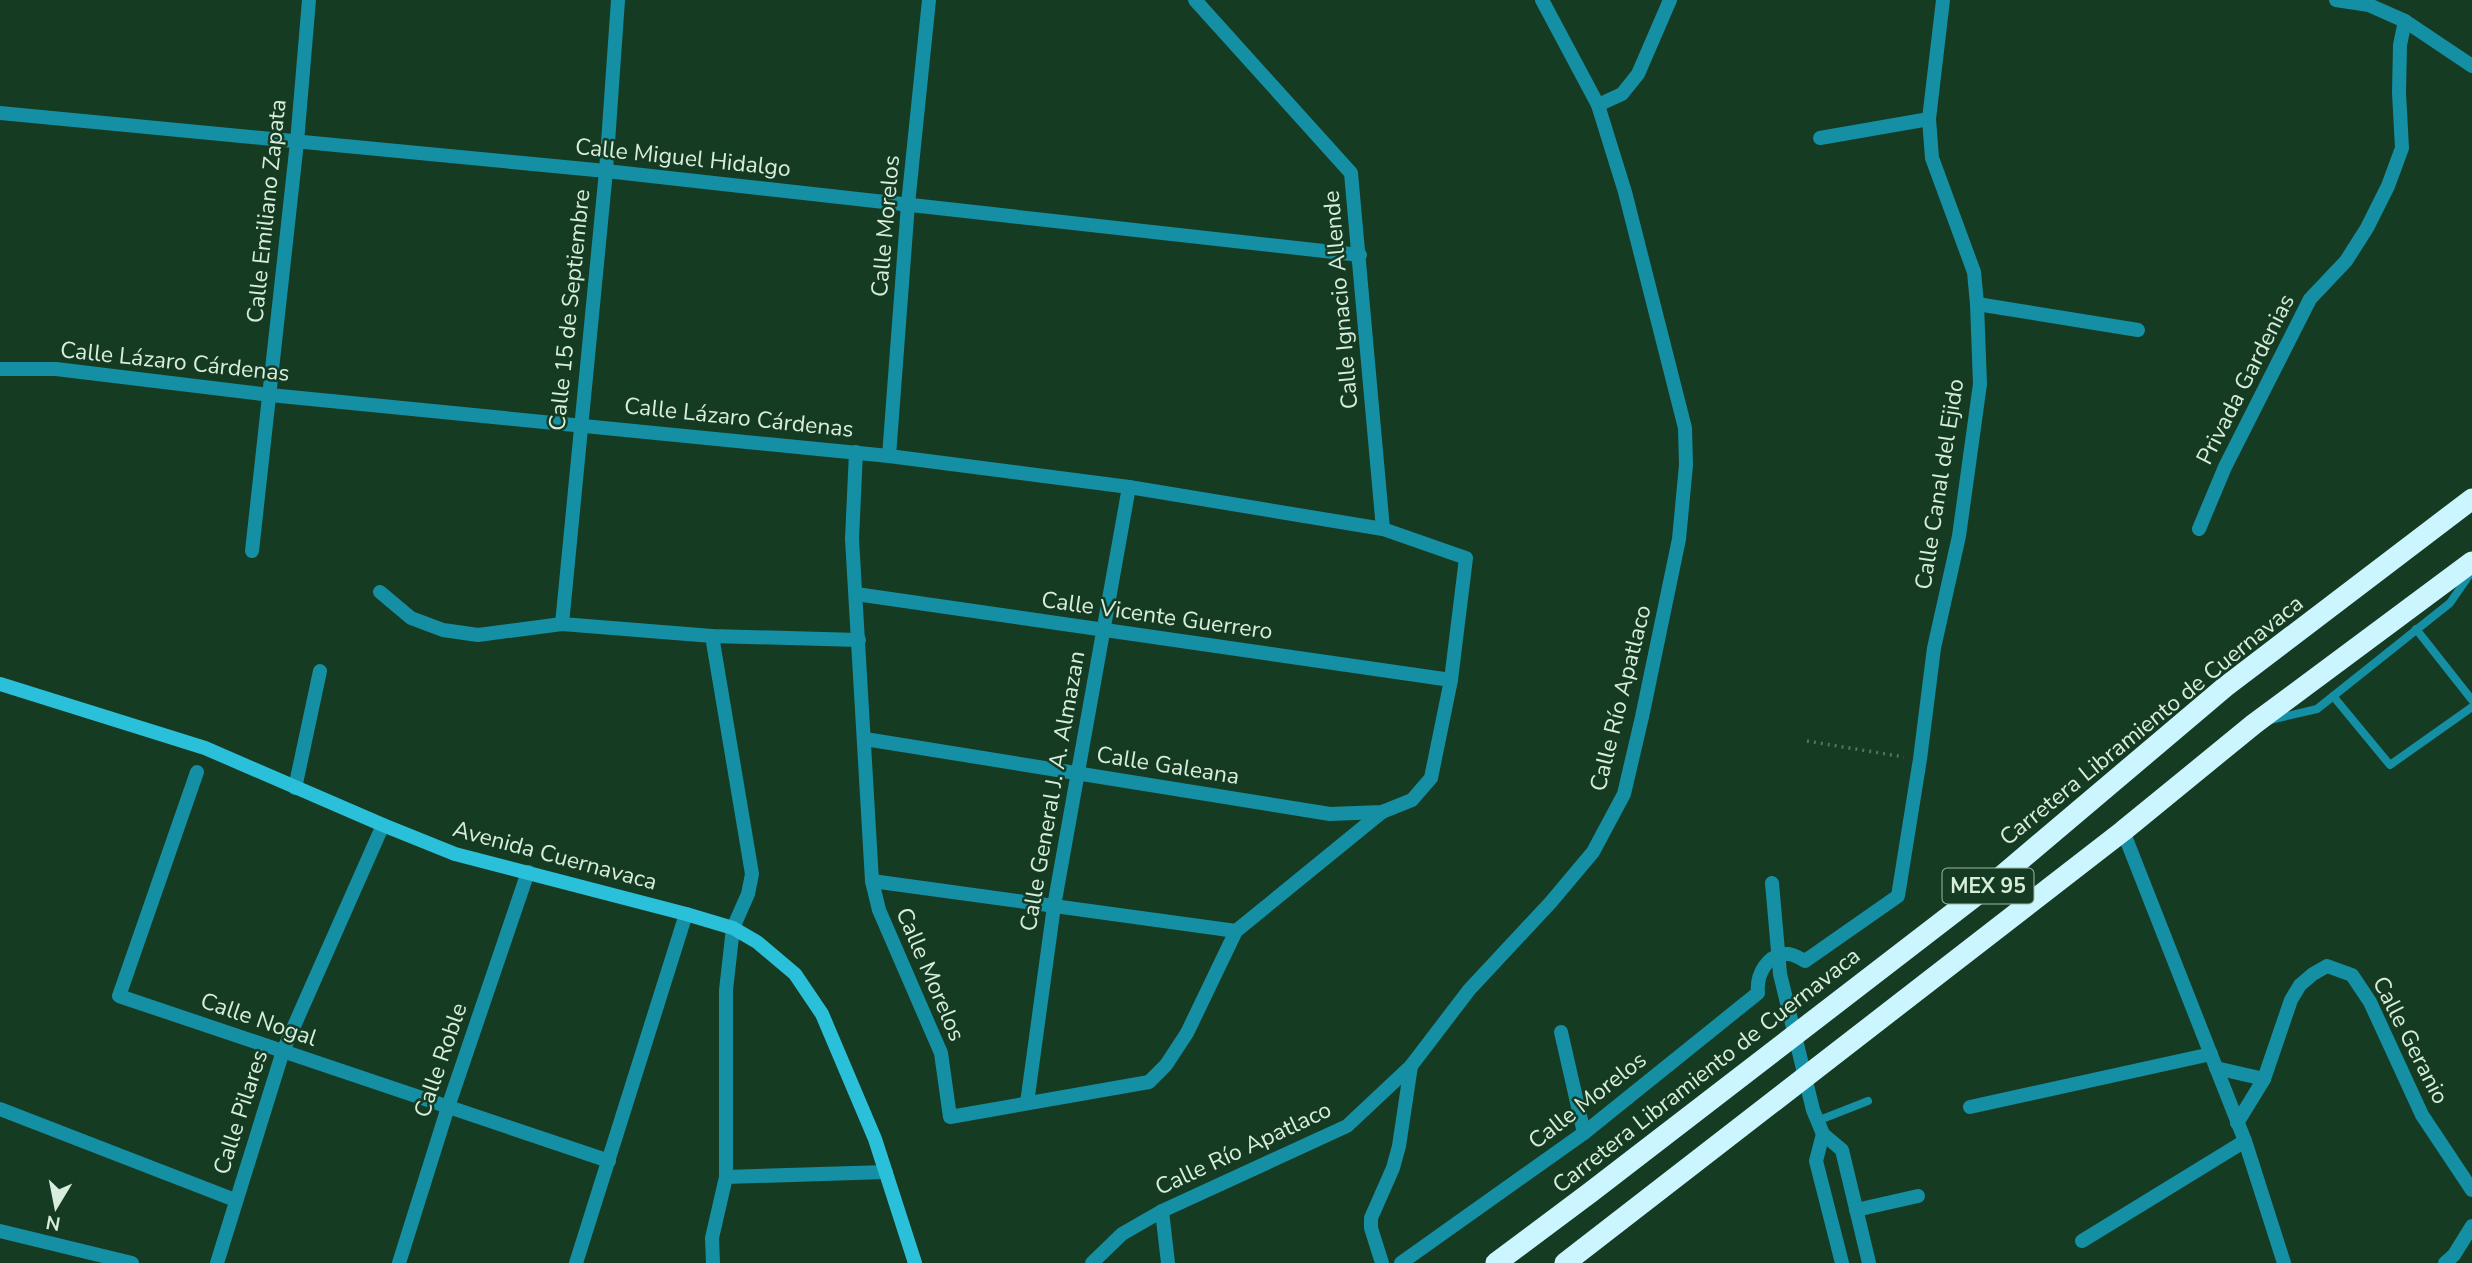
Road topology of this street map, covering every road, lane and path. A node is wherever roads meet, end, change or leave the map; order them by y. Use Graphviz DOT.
graph roads {
  1 [pos="309,0"];
  2 [pos="618,0"];
  3 [pos="929,0"];
  4 [pos="1195,0"];
  5 [pos="1542,0"];
  6 [pos="1670,0"];
  7 [pos="1942,0"];
  8 [pos="2336,0"];
  9 [pos="2405,22"];
  10 [pos="2472,66"];
  11 [pos="1598,105"];
  12 [pos="0,113"];
  13 [pos="1930,119"];
  14 [pos="1820,138"];
  15 [pos="297,142"];
  16 [pos="606,171"];
  17 [pos="908,204"];
  18 [pos="1360,255"];
  19 [pos="1977,304"];
  20 [pos="2138,330"];
  21 [pos="0,369"];
  22 [pos="270,395"];
  23 [pos="580,424"];
  24 [pos="856,452"];
  25 [pos="889,456"];
  26 [pos="1129,487"];
  27 [pos="2472,499"];
  28 [pos="1383,529"];
  29 [pos="2199,529"];
  30 [pos="252,551"];
  31 [pos="2472,562"];
  32 [pos="2472,570"];
  33 [pos="380,592"];
  34 [pos="856,594"];
  35 [pos="562,624"];
  36 [pos="2416,629"];
  37 [pos="1103,630"];
  38 [pos="712,636"];
  39 [pos="859,640"];
  40 [pos="320,671"];
  41 [pos="1451,680"];
  42 [pos="0,684"];
  43 [pos="2333,696"];
  44 [pos="2472,700"];
  45 [pos="2472,707"];
  46 [pos="2254,724"];
  47 [pos="865,739"];
  48 [pos="1807,741"];
  49 [pos="1920,759"];
  50 [pos="197,772"];
  51 [pos="1077,773"];
  52 [pos="295,788"];
  53 [pos="1382,811"];
  54 [pos="383,825"];
  55 [pos="2123,831"];
  56 [pos="528,872"];
  57 [pos="872,881"];
  58 [pos="1772,883"];
  59 [pos="1054,906"];
  60 [pos="685,914"];
  61 [pos="733,928"];
  62 [pos="1236,931"];
  63 [pos="1778,956"];
  64 [pos="1561,1032"];
  65 [pos="283,1051"];
  66 [pos="2211,1054"];
  67 [pos="1411,1066"];
  68 [pos="2216,1068"];
  69 [pos="2264,1079"];
  70 [pos="1868,1101"];
  71 [pos="1027,1103"];
  72 [pos="448,1107"];
  73 [pos="1970,1107"];
  74 [pos="0,1109"];
  75 [pos="1818,1122"];
  76 [pos="2237,1123"];
  77 [pos="1584,1133"];
  78 [pos="2245,1141"];
  79 [pos="609,1161"];
  80 [pos="886,1172"];
  81 [pos="726,1177"];
  82 [pos="2472,1190"];
  83 [pos="1918,1196"];
  84 [pos="235,1200"];
  85 [pos="1856,1210"];
  86 [pos="1162,1211"];
  87 [pos="2472,1226"];
  88 [pos="0,1231"];
  89 [pos="2082,1241"];
  90 [pos="132,1263"];
  91 [pos="217,1263"];
  92 [pos="399,1263"];
  93 [pos="576,1263"];
  94 [pos="713,1263"];
  95 [pos="915,1263"];
  96 [pos="1092,1263"];
  97 [pos="1168,1263"];
  98 [pos="1382,1263"];
  99 [pos="1401,1263"];
  100 [pos="1496,1263"];
  101 [pos="1564,1263"];
  102 [pos="1842,1263"];
  103 [pos="1869,1263"];
  104 [pos="2284,1263"];
  105 [pos="2445,1263"];
  1 -- 15 [label="street, Calle Emiliano Zapata"];
  2 -- 16 [label="street, Calle 15 de Septiembre"];
  3 -- 17 [label="street, Calle Morelos"];
  4 -- 18 [label="street, Calle Ignacio Allende"];
  5 -- 11 [label="street, Calle Río Apatlaco"];
  6 -- 11 [label="street"];
  7 -- 13 [label="street, Calle Canal del Ejido"];
  8 -- 9 [label="street"];
  9 -- 10 [label="street"];
  9 -- 29 [label="street, Privada Gardenias"];
  11 -- 67 [label="street, Calle Río Apatlaco"];
  12 -- 15 [label="street, Calle Miguel Hidalgo"];
  13 -- 14 [label="street"];
  13 -- 19 [label="street, Calle Canal del Ejido"];
  15 -- 16 [label="street, Calle Miguel Hidalgo"];
  15 -- 22 [label="street, Calle Emiliano Zapata"];
  16 -- 17 [label="street, Calle Miguel Hidalgo"];
  16 -- 23 [label="street, Calle 15 de Septiembre"];
  17 -- 18 [label="street, Calle Miguel Hidalgo"];
  17 -- 25 [label="street, Calle Morelos"];
  18 -- 28 [label="street, Calle Ignacio Allende"];
  19 -- 20 [label="street"];
  19 -- 49 [label="street, Calle Canal del Ejido"];
  21 -- 22 [label="street, Calle Lázaro Cárdenas"];
  22 -- 23 [label="street, Calle Lázaro Cárdenas"];
  22 -- 30 [label="street, Calle Emiliano Zapata"];
  23 -- 24 [label="street, Calle Lázaro Cárdenas"];
  23 -- 35 [label="street, Calle 15 de Septiembre"];
  24 -- 25 [label="street, Calle Lázaro Cárdenas"];
  24 -- 34 [label="street, Calle Morelos"];
  25 -- 26 [label="street, Calle Lázaro Cárdenas"];
  26 -- 28 [label="street, Calle Lázaro Cárdenas"];
  26 -- 37 [label="street, Calle General J. A. Almazan"];
  27 -- 100 [label="highway, Carretera Libramiento de Cuernavaca / MEX 95"];
  28 -- 41 [label="street, Calle Lázaro Cárdenas"];
  31 -- 46 [label="highway, MEX 95"];
  32 -- 36 [label="lane"];
  33 -- 35 [label="street"];
  34 -- 37 [label="street, Calle Vicente Guerrero"];
  34 -- 39 [label="street, Calle Morelos"];
  35 -- 38 [label="street"];
  36 -- 43 [label="lane"];
  36 -- 44 [label="lane"];
  37 -- 41 [label="street, Calle Vicente Guerrero"];
  37 -- 51 [label="street, Calle General J. A. Almazan"];
  38 -- 39 [label="street"];
  38 -- 61 [label="street"];
  39 -- 47 [label="street, Calle Morelos"];
  40 -- 52 [label="street"];
  41 -- 53 [label="street"];
  42 -- 52 [label="main road, Avenida Cuernavaca"];
  43 -- 45 [label="lane"];
  43 -- 46 [label="lane"];
  46 -- 55 [label="highway, MEX 95"];
  47 -- 51 [label="street, Calle Galeana"];
  47 -- 57 [label="street, Calle Morelos"];
  48 -- 49 [label="path"];
  49 -- 63 [label="street, Calle Canal del Ejido"];
  50 -- 65 [label="street, Calle Nogal"];
  51 -- 53 [label="street, Calle Galeana"];
  51 -- 59 [label="street, Calle General J. A. Almazan"];
  52 -- 54 [label="main road, Avenida Cuernavaca"];
  53 -- 62 [label="street, Calle Morelos"];
  54 -- 56 [label="main road, Avenida Cuernavaca"];
  54 -- 65 [label="street, Calle Pilares"];
  55 -- 66 [label="street"];
  55 -- 101 [label="highway, MEX 95"];
  56 -- 60 [label="main road, Avenida Cuernavaca"];
  56 -- 72 [label="street, Calle Roble"];
  57 -- 59 [label="street"];
  57 -- 71 [label="street, Calle Morelos"];
  58 -- 63 [label="street"];
  59 -- 62 [label="street"];
  59 -- 71 [label="street, Calle General J. A. Almazan"];
  60 -- 61 [label="main road, Avenida Cuernavaca"];
  60 -- 79 [label="street"];
  61 -- 80 [label="main road, Avenida Cuernavaca"];
  61 -- 81 [label="street"];
  62 -- 71 [label="street, Calle Morelos"];
  63 -- 75 [label="street"];
  63 -- 77 [label="street, Calle Morelos"];
  64 -- 77 [label="street"];
  65 -- 72 [label="street, Calle Nogal"];
  65 -- 84 [label="street, Calle Pilares"];
  66 -- 68 [label="street"];
  66 -- 73 [label="street"];
  67 -- 86 [label="street, Calle Río Apatlaco"];
  67 -- 98 [label="street"];
  68 -- 69 [label="street"];
  68 -- 76 [label="street"];
  69 -- 76 [label="street, Calle Geranio"];
  69 -- 82 [label="street, Calle Geranio"];
  70 -- 75 [label="lane"];
  72 -- 79 [label="street, Calle Nogal"];
  72 -- 92 [label="street, Calle Roble"];
  74 -- 84 [label="street"];
  75 -- 85 [label="street"];
  75 -- 102 [label="street"];
  76 -- 78 [label="street"];
  77 -- 99 [label="street, Calle Morelos"];
  78 -- 89 [label="street"];
  78 -- 104 [label="street"];
  79 -- 93 [label="street"];
  80 -- 81 [label="street"];
  80 -- 95 [label="main road, Avenida Cuernavaca"];
  81 -- 94 [label="street"];
  83 -- 85 [label="street"];
  84 -- 91 [label="street, Calle Pilares"];
  85 -- 103 [label="street"];
  86 -- 96 [label="street, Calle Río Apatlaco"];
  86 -- 97 [label="street"];
  87 -- 105 [label="street"];
  88 -- 90 [label="street"];
}
